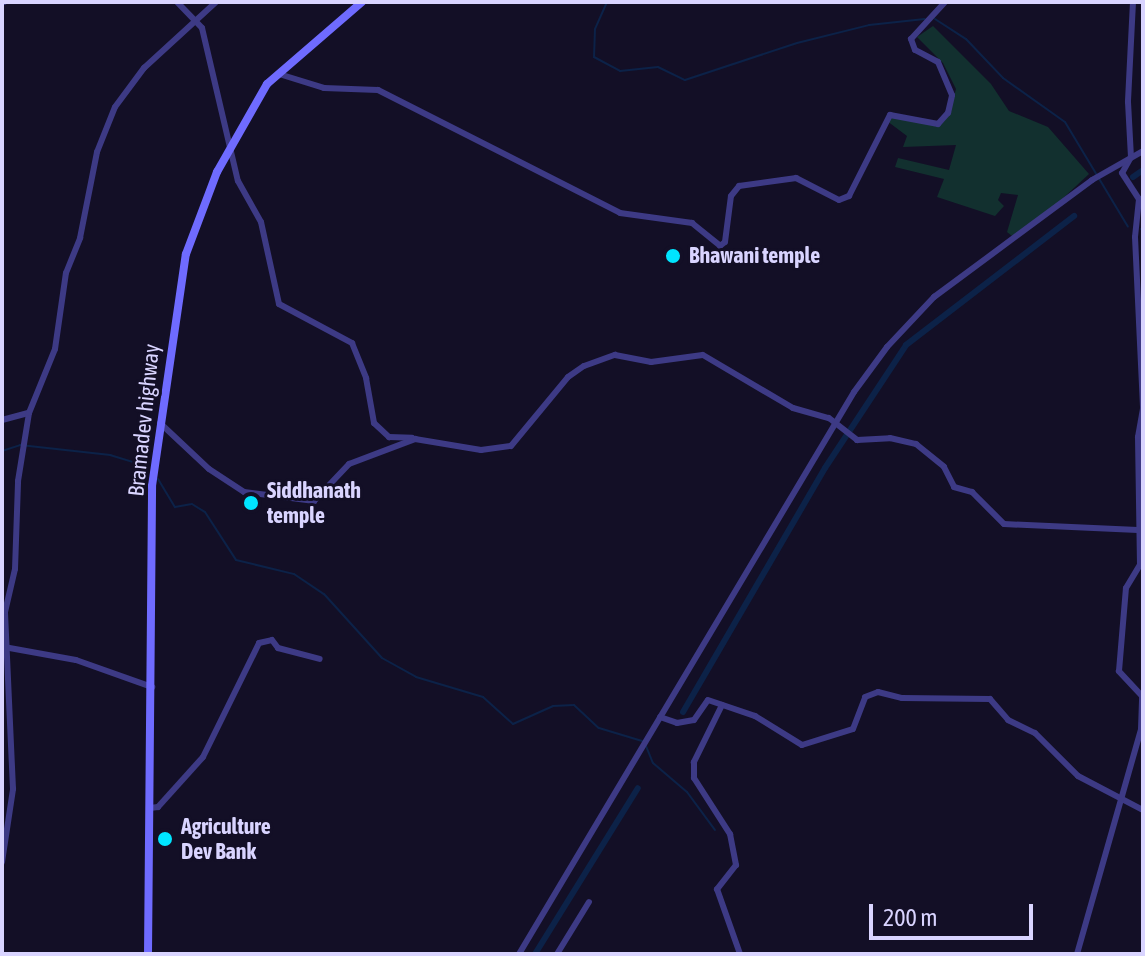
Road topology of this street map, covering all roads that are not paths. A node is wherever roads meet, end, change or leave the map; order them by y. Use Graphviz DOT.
graph roads {
  1 [pos="177,2"];
  2 [pos="216,2"];
  3 [pos="362,2"];
  4 [pos="945,2"];
  5 [pos="1133,2"];
  6 [pos="198,22"];
  7 [pos="279,74"];
  8 [pos="232,143"];
  9 [pos="1143,151"];
  10 [pos="1131,157"];
  11 [pos="1142,390"];
  12 [pos="1143,408"];
  13 [pos="29,413"];
  14 [pos="2,420"];
  15 [pos="160,423"];
  16 [pos="836,424"];
  17 [pos="415,439"];
  18 [pos="1138,530"];
  19 [pos="4,647"];
  20 [pos="320,659"];
  21 [pos="152,687"];
  22 [pos="722,705"];
  23 [pos="660,717"];
  24 [pos="1120,802"];
  25 [pos="150,808"];
  26 [pos="1143,810"];
  27 [pos="2,862"];
  28 [pos="589,902"];
  29 [pos="148,954"];
  30 [pos="519,954"];
  31 [pos="557,954"];
  32 [pos="740,954"];
  33 [pos="1077,954"];
  1 -- 6 [label="street"];
  2 -- 6 [label="street"];
  3 -- 7 [label="street, Bramadev highway"];
  4 -- 7 [label="street"];
  5 -- 10 [label="street"];
  6 -- 8 [label="street"];
  6 -- 13 [label="street"];
  7 -- 8 [label="street, Bramadev highway"];
  8 -- 15 [label="street, Bramadev highway"];
  8 -- 17 [label="street"];
  9 -- 10 [label="street"];
  10 -- 11 [label="street"];
  10 -- 16 [label="street"];
  11 -- 12 [label="street"];
  12 -- 18 [label="street"];
  13 -- 14 [label="street"];
  13 -- 19 [label="street"];
  15 -- 17 [label="street"];
  15 -- 21 [label="street, Bramadev highway"];
  16 -- 17 [label="street"];
  16 -- 18 [label="street"];
  16 -- 23 [label="street"];
  18 -- 24 [label="street"];
  19 -- 21 [label="street"];
  19 -- 27 [label="street"];
  20 -- 25 [label="street"];
  21 -- 25 [label="street, Bramadev highway"];
  22 -- 23 [label="street"];
  22 -- 24 [label="street"];
  22 -- 32 [label="street"];
  23 -- 30 [label="street"];
  24 -- 26 [label="street"];
  24 -- 33 [label="street"];
  25 -- 29 [label="street, Bramadev highway"];
  28 -- 31 [label="street"];
}
